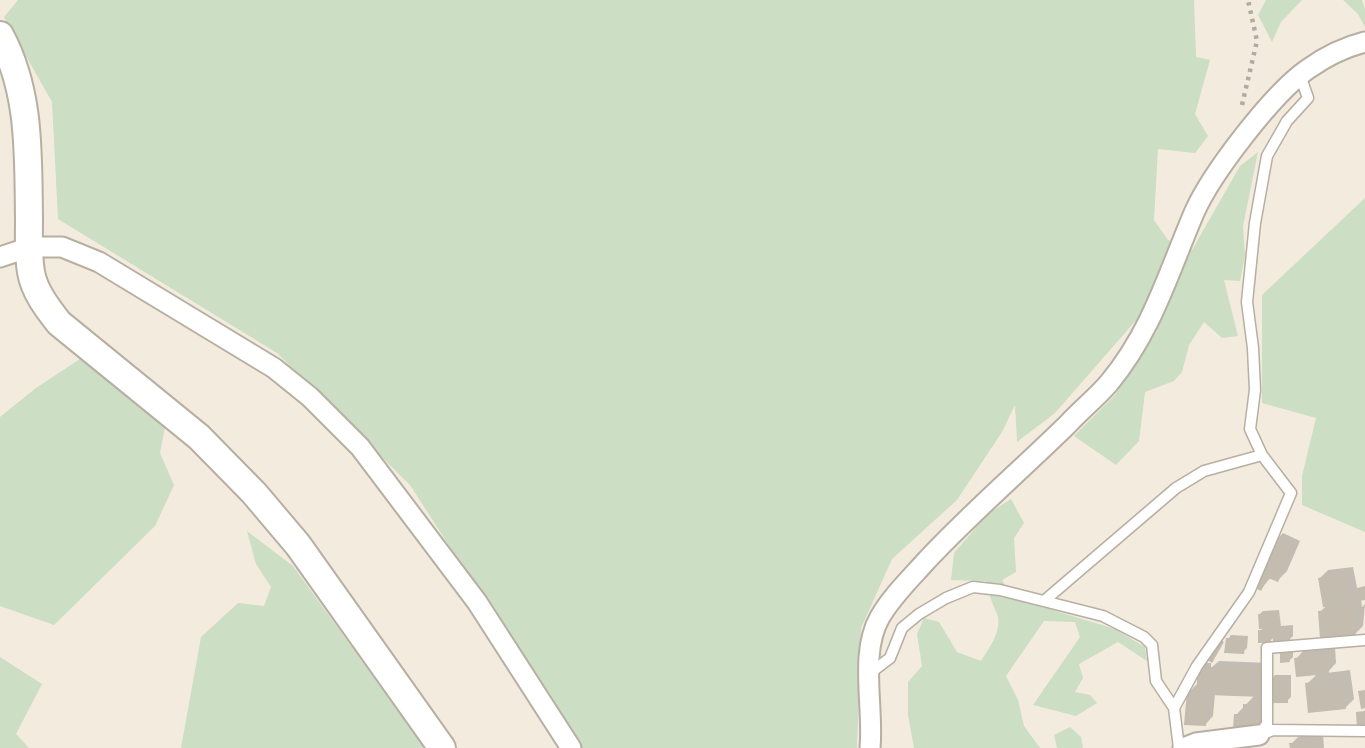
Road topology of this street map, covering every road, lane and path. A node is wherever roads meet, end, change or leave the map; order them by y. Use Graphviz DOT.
graph roads {
  1 [pos="1248,0"];
  2 [pos="0,35"];
  3 [pos="1365,41"];
  4 [pos="1300,75"];
  5 [pos="1242,141"];
  6 [pos="30,247"];
  7 [pos="0,257"];
  8 [pos="1262,455"];
  9 [pos="1044,600"];
  10 [pos="1365,640"];
  11 [pos="869,674"];
  12 [pos="1174,708"];
  13 [pos="1365,731"];
  14 [pos="1259,735"];
  15 [pos="442,748"];
  16 [pos="571,748"];
  17 [pos="870,748"];
  18 [pos="1181,748"];
  1 -- 5 [label="path"];
  2 -- 6 [label="street"];
  3 -- 4 [label="street"];
  4 -- 5 [label="street"];
  4 -- 8 [label="lane"];
  5 -- 11 [label="street"];
  6 -- 7 [label="street"];
  6 -- 15 [label="street"];
  6 -- 16 [label="street"];
  8 -- 9 [label="lane"];
  8 -- 12 [label="lane"];
  9 -- 11 [label="lane"];
  9 -- 12 [label="lane"];
  10 -- 14 [label="lane"];
  11 -- 17 [label="street"];
  12 -- 18 [label="lane"];
  13 -- 14 [label="lane"];
  14 -- 18 [label="street"];
}
